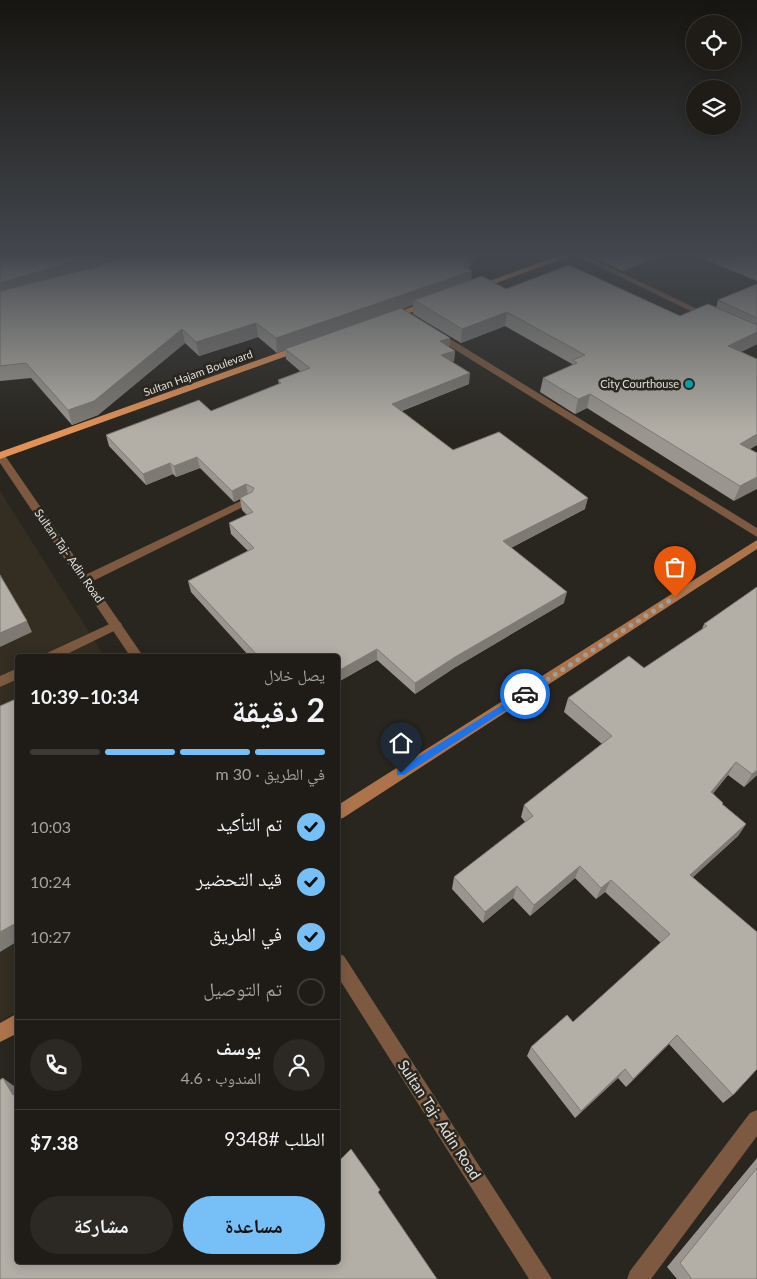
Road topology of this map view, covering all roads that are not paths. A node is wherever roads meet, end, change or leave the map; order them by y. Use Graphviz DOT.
graph roads {
  1 [pos="413,313"];
  2 [pos="702,313"];
  3 [pos="383,319"];
  4 [pos="722,322"];
  5 [pos="427,329"];
  6 [pos="310,345"];
  7 [pos="0,456"];
  8 [pos="249,500"];
  9 [pos="757,533"];
  10 [pos="757,544"];
  11 [pos="86,580"];
  12 [pos="116,625"];
  13 [pos="56,654"];
  14 [pos="136,654"];
  15 [pos="15,674"];
  16 [pos="0,682"];
  17 [pos="340,812"];
  18 [pos="340,965"];
  19 [pos="15,1024"];
  20 [pos="0,1033"];
  21 [pos="757,1120"];
  22 [pos="541,1279"];
  23 [pos="638,1279"];
  1 -- 3 [label="highway"];
  2 -- 4 [label="street"];
  5 -- 9 [label="street"];
  6 -- 7 [label="highway, Sultan Hajam Boulevard"];
  7 -- 11 [label="street, Sultan Taj- Adin Road"];
  8 -- 11 [label="street"];
  10 -- 17 [label="main road"];
  11 -- 12 [label="street, Sultan Taj- Adin Road"];
  12 -- 13 [label="street"];
  12 -- 14 [label="street, Sultan Taj- Adin Road"];
  15 -- 16 [label="street"];
  18 -- 22 [label="street, Sultan Taj- Adin Road"];
  19 -- 20 [label="main road"];
  21 -- 23 [label="street"];
}
